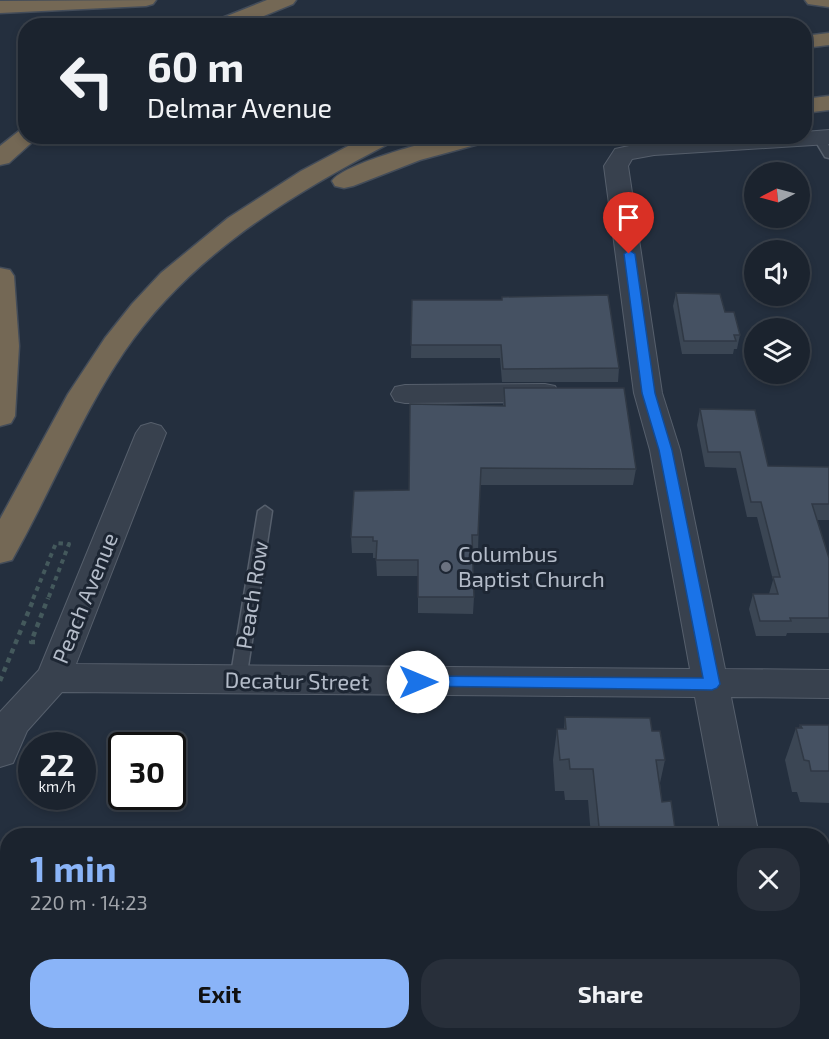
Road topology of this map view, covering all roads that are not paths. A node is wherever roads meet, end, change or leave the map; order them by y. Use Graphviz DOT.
graph roads {
  1 [pos="146,0"];
  2 [pos="286,0"];
  3 [pos="815,0"];
  4 [pos="829,1"];
  5 [pos="0,7"];
  6 [pos="240,18"];
  7 [pos="829,39"];
  8 [pos="812,41"];
  9 [pos="829,104"];
  10 [pos="812,105"];
  11 [pos="18,143"];
  12 [pos="372,144"];
  13 [pos="451,144"];
  14 [pos="792,144"];
  15 [pos="0,158"];
  16 [pos="219,236"];
  17 [pos="0,276"];
  18 [pos="567,393"];
  19 [pos="405,394"];
  20 [pos="0,416"];
  21 [pos="151,433"];
  22 [pos="265,511"];
  23 [pos="0,551"];
  24 [pos="53,678"];
  25 [pos="238,680"];
  26 [pos="712,684"];
  27 [pos="829,684"];
  28 [pos="0,752"];
  29 [pos="739,828"];
  1 -- 5 [label="highway"];
  2 -- 6 [label="highway"];
  3 -- 4 [label="highway"];
  7 -- 8 [label="highway"];
  9 -- 10 [label="highway"];
  11 -- 15 [label="highway"];
  12 -- 16 [label="highway"];
  13 -- 16 [label="highway"];
  14 -- 26 [label="street"];
  16 -- 23 [label="highway"];
  17 -- 20 [label="highway"];
  18 -- 19 [label="street"];
  21 -- 24 [label="street, Peach Avenue"];
  22 -- 25 [label="lane, Peach Row"];
  24 -- 25 [label="street, Decatur Street"];
  24 -- 28 [label="street, Peach Avenue"];
  25 -- 26 [label="street, Decatur Street"];
  26 -- 27 [label="street, Decatur Street"];
  26 -- 29 [label="street"];
}
